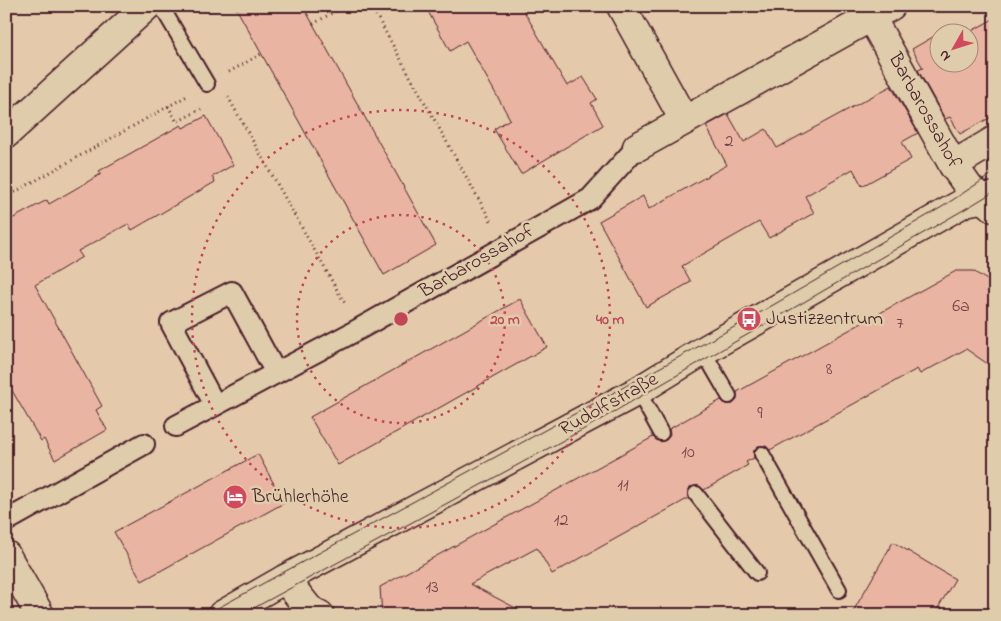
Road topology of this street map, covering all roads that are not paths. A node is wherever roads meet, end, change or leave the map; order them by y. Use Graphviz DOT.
graph roads {
  1 [pos="147,6"];
  2 [pos="161,6"];
  3 [pos="622,6"];
  4 [pos="881,12"];
  5 [pos="207,84"];
  6 [pos="684,120"];
  7 [pos="6,134"];
  8 [pos="995,140"];
  9 [pos="637,147"];
  10 [pos="953,165"];
  11 [pos="990,201"];
  12 [pos="703,351"];
  13 [pos="276,373"];
  14 [pos="638,391"];
  15 [pos="729,396"];
  16 [pos="215,406"];
  17 [pos="176,426"];
  18 [pos="661,433"];
  19 [pos="144,444"];
  20 [pos="762,454"];
  21 [pos="696,494"];
  22 [pos="6,521"];
  23 [pos="6,556"];
  24 [pos="757,573"];
  25 [pos="285,579"];
  26 [pos="839,590"];
  27 [pos="40,615"];
  28 [pos="222,615"];
  29 [pos="320,615"];
  1 -- 7 [label="street"];
  2 -- 5 [label="lane"];
  3 -- 6 [label="street"];
  4 -- 6 [label="street, Barbarossahof"];
  4 -- 10 [label="street, Barbarossahof"];
  6 -- 9 [label="street, Barbarossahof"];
  8 -- 10 [label="street"];
  9 -- 13 [label="street, Barbarossahof"];
  10 -- 11 [label="street, Barbarossahof"];
  11 -- 12 [label="street, Rudolfstraße"];
  12 -- 14 [label="street, Rudolfstraße"];
  12 -- 15 [label="lane"];
  13 -- 16 [label="street, Barbarossahof"];
  13 -- 16 [label="street"];
  14 -- 18 [label="lane"];
  14 -- 25 [label="street, Rudolfstraße"];
  16 -- 17 [label="street, Barbarossahof"];
  19 -- 22 [label="street"];
  20 -- 26 [label="lane"];
  21 -- 24 [label="lane"];
  23 -- 27 [label="street"];
  25 -- 28 [label="street, Rudolfstraße"];
  25 -- 29 [label="street"];
}
